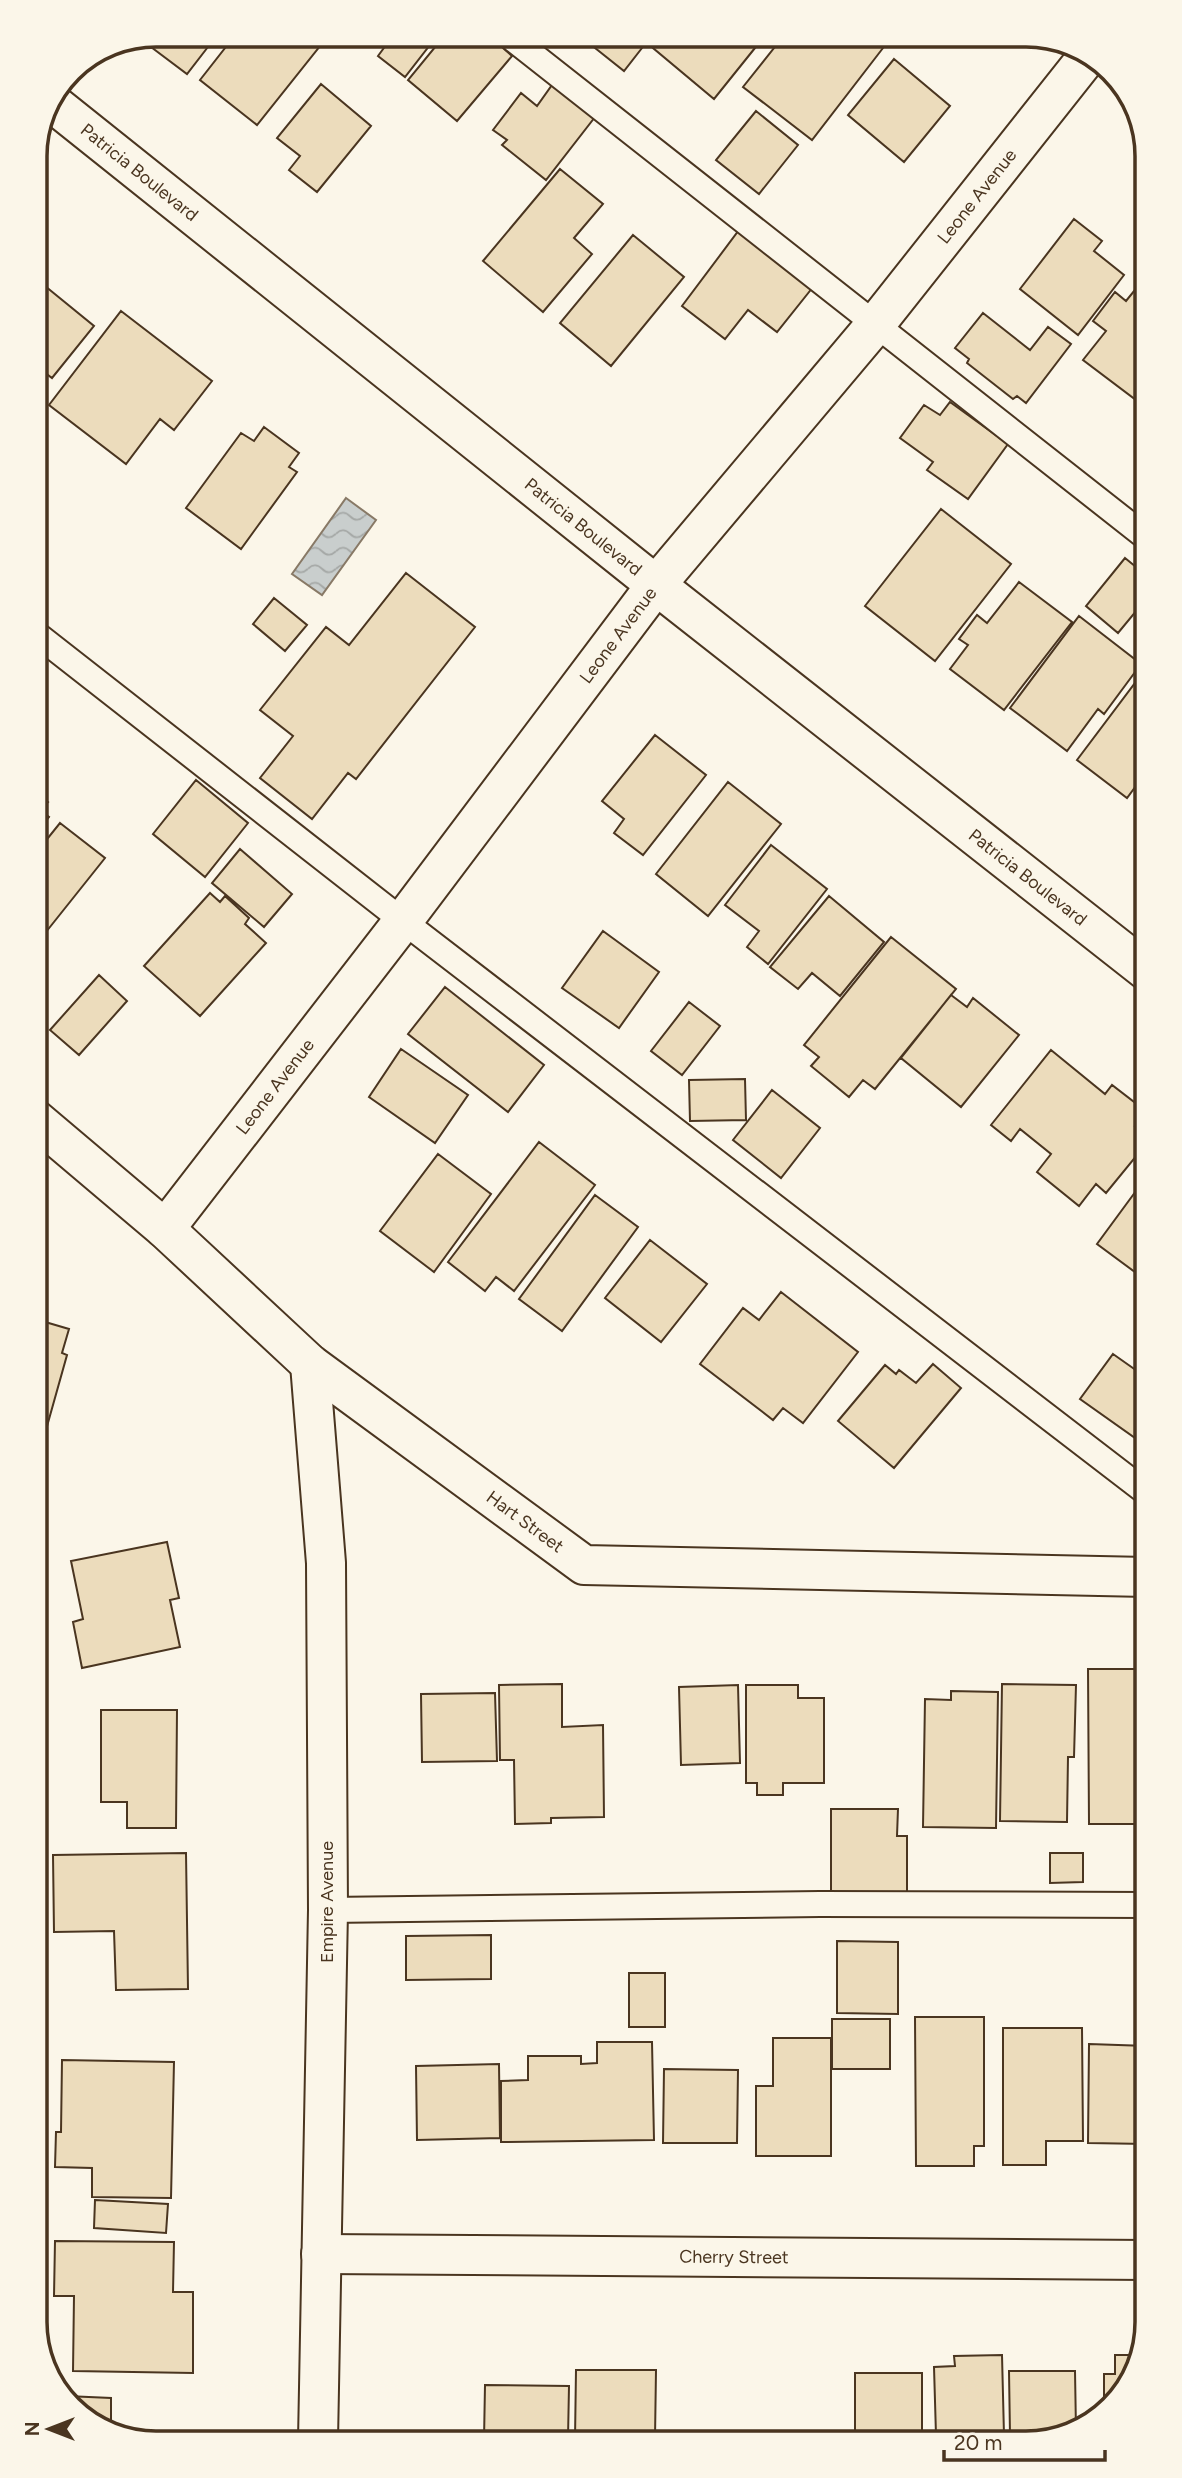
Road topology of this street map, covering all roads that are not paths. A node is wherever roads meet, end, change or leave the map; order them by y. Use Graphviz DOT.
graph roads {
  1 [pos="523,47"];
  2 [pos="1082,63"];
  3 [pos="58,108"];
  4 [pos="875,325"];
  5 [pos="1135,529"];
  6 [pos="656,584"];
  7 [pos="47,642"];
  8 [pos="403,921"];
  9 [pos="1135,962"];
  10 [pos="47,1129"];
  11 [pos="165,1229"];
  12 [pos="310,1364"];
  13 [pos="1135,1484"];
  14 [pos="1135,1577"];
  15 [pos="1135,1905"];
  16 [pos="328,1910"];
  17 [pos="321,2254"];
  18 [pos="1135,2260"];
  19 [pos="318,2431"];
  1 -- 4 [label="lane"];
  2 -- 4 [label="street, Leone Avenue"];
  3 -- 6 [label="street, Patricia Boulevard"];
  4 -- 5 [label="lane"];
  4 -- 6 [label="street, Leone Avenue"];
  6 -- 8 [label="street, Leone Avenue"];
  6 -- 9 [label="street, Patricia Boulevard"];
  7 -- 8 [label="lane"];
  8 -- 11 [label="street, Leone Avenue"];
  8 -- 13 [label="lane"];
  10 -- 11 [label="street, Hart Street"];
  11 -- 12 [label="street, Hart Street"];
  12 -- 14 [label="street, Hart Street"];
  12 -- 16 [label="street, Empire Avenue"];
  15 -- 16 [label="lane"];
  16 -- 17 [label="street, Empire Avenue"];
  17 -- 18 [label="street, Cherry Street"];
  17 -- 19 [label="street, Empire Avenue"];
}
